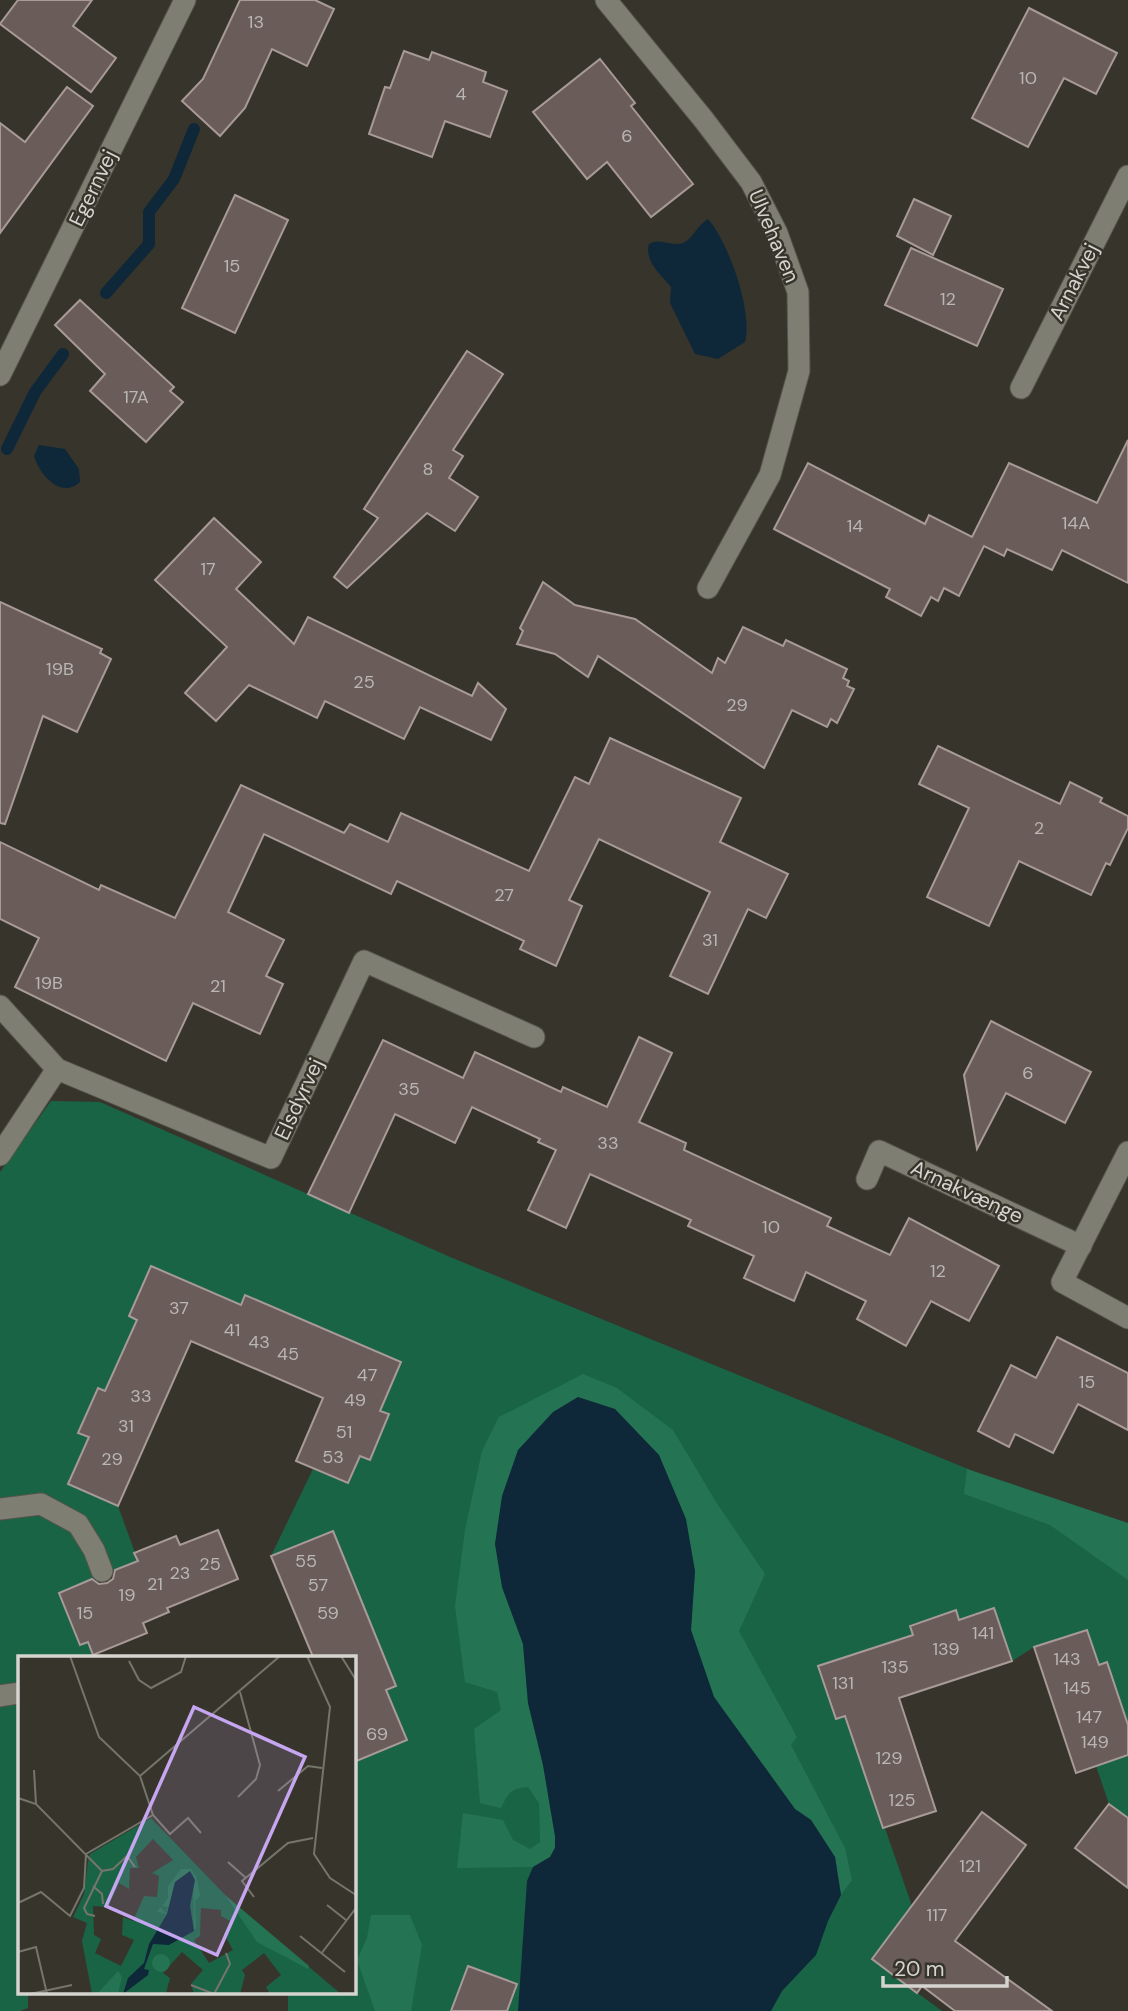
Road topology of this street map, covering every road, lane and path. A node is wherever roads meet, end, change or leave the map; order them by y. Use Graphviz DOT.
graph roads {
  1 [pos="185,0"];
  2 [pos="606,0"];
  3 [pos="1128,176"];
  4 [pos="0,375"];
  5 [pos="1021,388"];
  6 [pos="708,588"];
  7 [pos="0,1006"];
  8 [pos="534,1037"];
  9 [pos="57,1069"];
  10 [pos="1128,1152"];
  11 [pos="0,1156"];
  12 [pos="867,1179"];
  13 [pos="1081,1246"];
  14 [pos="1128,1318"];
  15 [pos="0,1509"];
  16 [pos="102,1571"];
  17 [pos="18,1693"];
  18 [pos="0,1696"];
  1 -- 4 [label="street, Egernvej"];
  2 -- 6 [label="street, Ulvehaven"];
  3 -- 5 [label="street, Arnakvej"];
  7 -- 9 [label="street, Elsdyrvej"];
  8 -- 9 [label="street, Elsdyrvej"];
  9 -- 11 [label="street"];
  10 -- 13 [label="street"];
  12 -- 13 [label="street, Arnakvænge"];
  13 -- 14 [label="street"];
  15 -- 16 [label="street"];
  17 -- 18 [label="street"];
}
